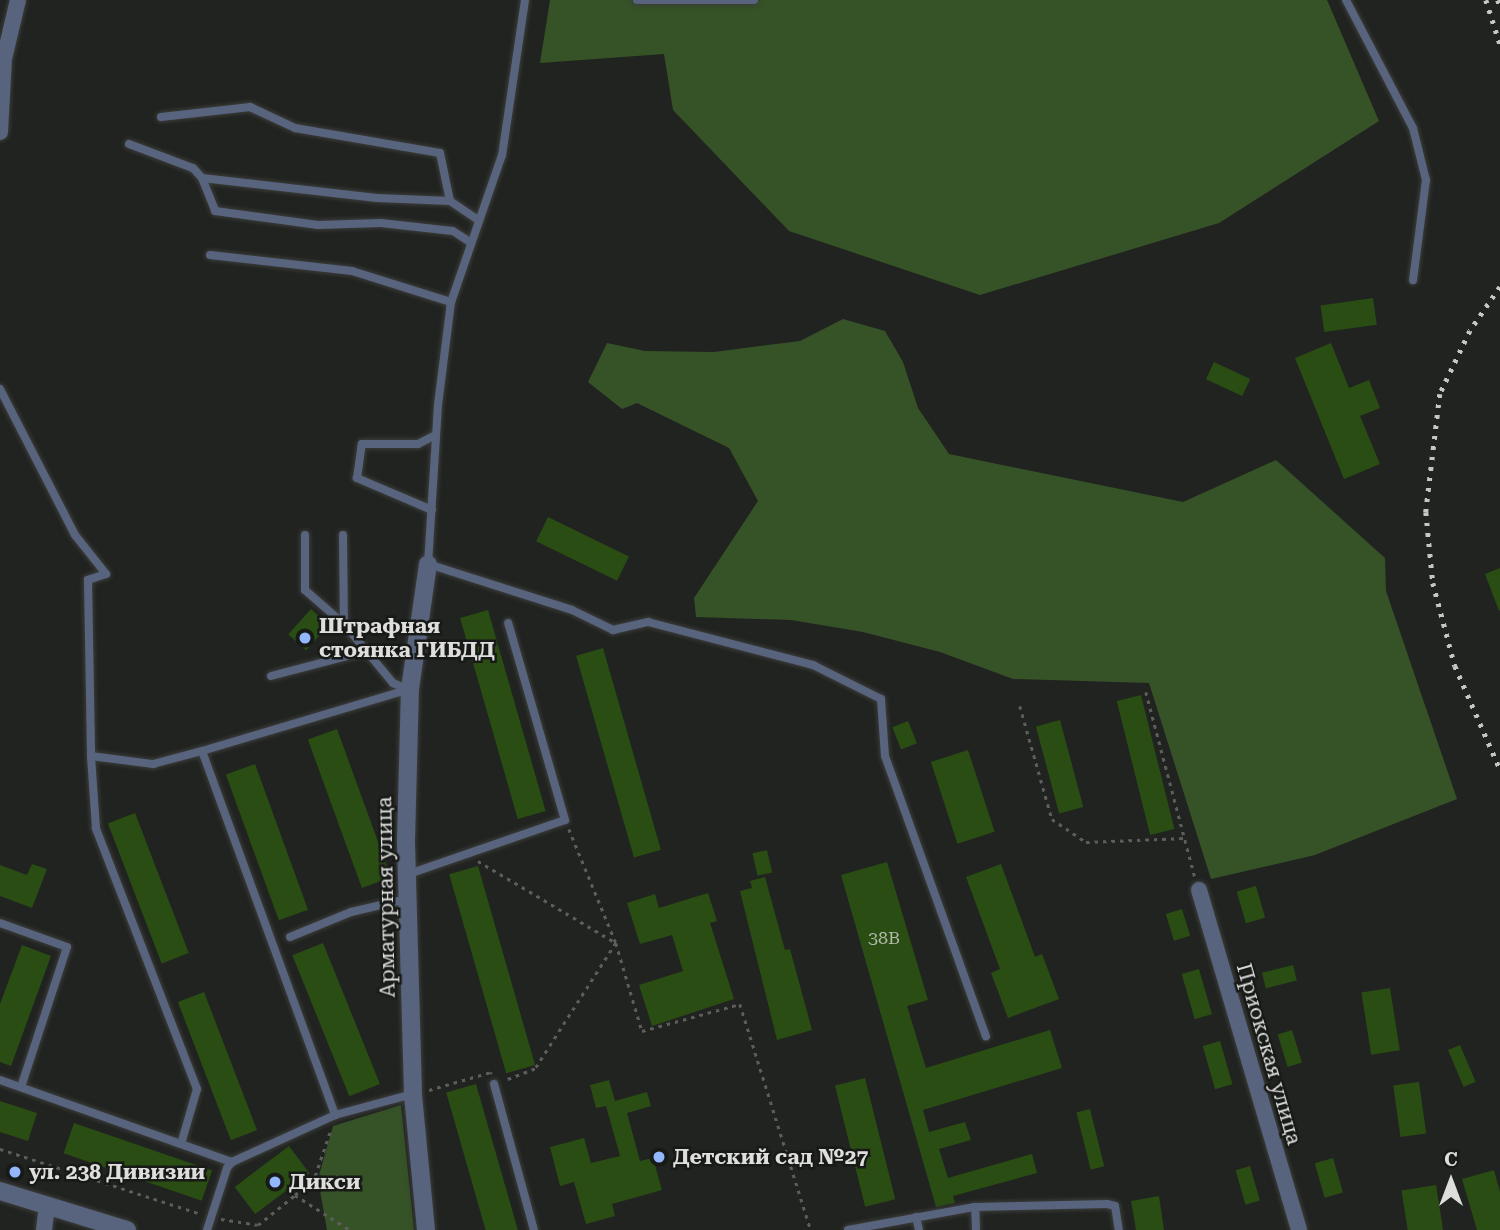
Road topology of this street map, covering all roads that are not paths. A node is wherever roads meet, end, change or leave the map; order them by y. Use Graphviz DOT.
graph roads {
  1 [pos="18,0"];
  2 [pos="526,0"];
  3 [pos="637,0"];
  4 [pos="658,0"];
  5 [pos="754,0"];
  6 [pos="1346,0"];
  7 [pos="161,117"];
  8 [pos="0,132"];
  9 [pos="129,144"];
  10 [pos="202,177"];
  11 [pos="450,201"];
  12 [pos="478,220"];
  13 [pos="470,242"];
  14 [pos="210,255"];
  15 [pos="1413,280"];
  16 [pos="451,302"];
  17 [pos="0,389"];
  18 [pos="436,435"];
  19 [pos="432,510"];
  20 [pos="305,535"];
  21 [pos="343,535"];
  22 [pos="428,564"];
  23 [pos="344,624"];
  24 [pos="508,624"];
  25 [pos="366,651"];
  26 [pos="271,676"];
  27 [pos="410,689"];
  28 [pos="202,751"];
  29 [pos="91,756"];
  30 [pos="406,875"];
  31 [pos="1199,890"];
  32 [pos="407,900"];
  33 [pos="0,923"];
  34 [pos="290,937"];
  35 [pos="986,1036"];
  36 [pos="0,1080"];
  37 [pos="494,1084"];
  38 [pos="21,1087"];
  39 [pos="413,1094"];
  40 [pos="335,1115"];
  41 [pos="181,1144"];
  42 [pos="232,1162"];
  43 [pos="0,1191"];
  44 [pos="47,1206"];
  45 [pos="975,1207"];
  46 [pos="916,1217"];
  47 [pos="44,1230"];
  48 [pos="127,1230"];
  49 [pos="207,1230"];
  50 [pos="426,1230"];
  51 [pos="534,1230"];
  52 [pos="848,1230"];
  53 [pos="919,1230"];
  54 [pos="976,1230"];
  55 [pos="1119,1230"];
  56 [pos="1299,1230"];
  1 -- 8 [label="street"];
  2 -- 12 [label="lane"];
  3 -- 4 [label="lane"];
  4 -- 5 [label="lane"];
  6 -- 15 [label="lane"];
  7 -- 11 [label="lane"];
  9 -- 10 [label="lane"];
  10 -- 11 [label="lane"];
  10 -- 13 [label="lane"];
  11 -- 12 [label="lane"];
  12 -- 13 [label="lane"];
  13 -- 16 [label="lane"];
  14 -- 16 [label="lane"];
  16 -- 18 [label="lane"];
  17 -- 29 [label="lane"];
  18 -- 19 [label="lane"];
  18 -- 19 [label="lane"];
  19 -- 22 [label="lane"];
  20 -- 23 [label="lane"];
  21 -- 23 [label="lane"];
  22 -- 27 [label="street, Арматурная улица"];
  22 -- 35 [label="lane"];
  23 -- 25 [label="lane"];
  24 -- 30 [label="lane"];
  25 -- 26 [label="lane"];
  25 -- 27 [label="lane"];
  27 -- 28 [label="lane"];
  27 -- 30 [label="street, Арматурная улица"];
  28 -- 29 [label="lane"];
  28 -- 40 [label="lane"];
  29 -- 41 [label="lane"];
  30 -- 32 [label="street, Арматурная улица"];
  31 -- 56 [label="street, Приокская улица"];
  32 -- 34 [label="lane"];
  32 -- 39 [label="street, Арматурная улица"];
  33 -- 38 [label="lane"];
  36 -- 38 [label="lane"];
  37 -- 51 [label="lane"];
  38 -- 41 [label="lane"];
  39 -- 40 [label="lane"];
  39 -- 50 [label="street, Арматурная улица"];
  40 -- 42 [label="lane"];
  41 -- 42 [label="lane"];
  42 -- 49 [label="lane"];
  43 -- 44 [label="street"];
  44 -- 47 [label="street"];
  44 -- 48 [label="street"];
  45 -- 46 [label="lane"];
  45 -- 54 [label="lane"];
  45 -- 55 [label="lane"];
  46 -- 52 [label="lane"];
  46 -- 53 [label="lane"];
}
